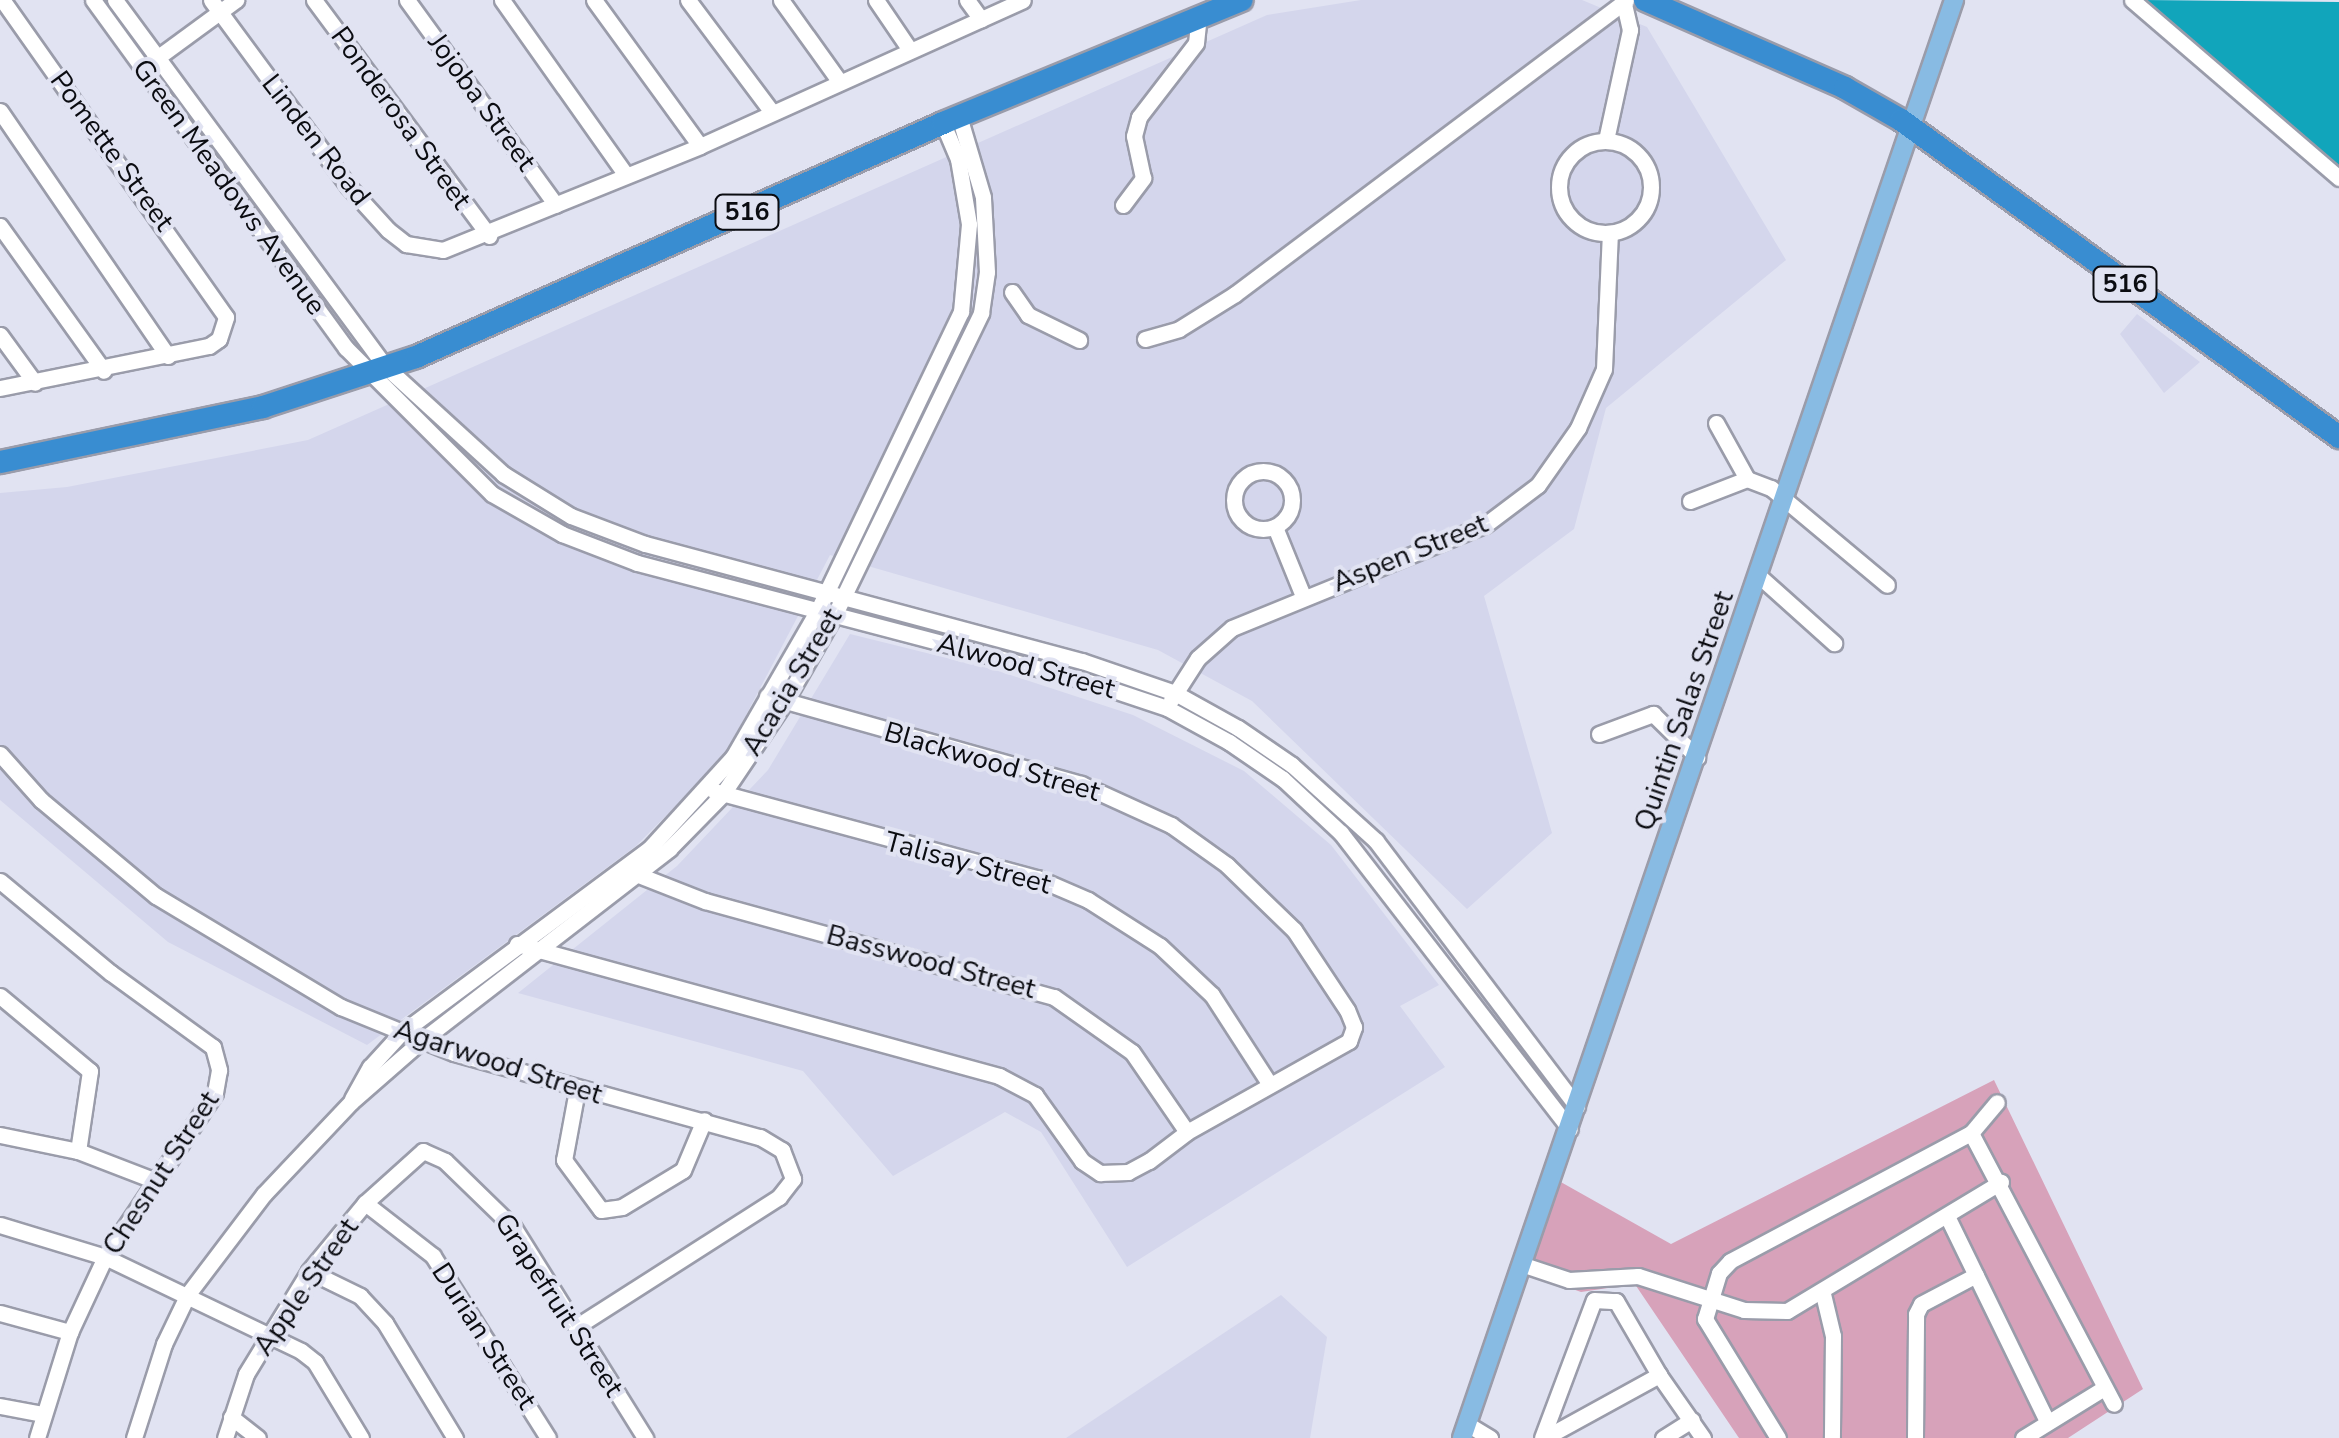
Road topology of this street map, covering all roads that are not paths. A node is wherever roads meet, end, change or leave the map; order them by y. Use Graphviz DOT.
graph roads {
  1 [pos="2,0"];
  2 [pos="92,0"];
  3 [pos="115,0"];
  4 [pos="236,0"];
  5 [pos="314,0"];
  6 [pos="407,0"];
  7 [pos="502,0"];
  8 [pos="594,0"];
  9 [pos="688,0"];
  10 [pos="782,0"];
  11 [pos="876,0"];
  12 [pos="968,0"];
  13 [pos="1023,0"];
  14 [pos="1242,0"];
  15 [pos="1954,0"];
  16 [pos="2132,0"];
  17 [pos="1632,2"];
  18 [pos="216,6"];
  19 [pos="1199,14"];
  20 [pos="980,19"];
  21 [pos="910,50"];
  22 [pos="158,58"];
  23 [pos="142,68"];
  24 [pos="840,82"];
  25 [pos="0,111"];
  26 [pos="771,111"];
  27 [pos="951,120"];
  28 [pos="1912,128"];
  29 [pos="1606,140"];
  30 [pos="700,146"];
  31 [pos="626,175"];
  32 [pos="2339,178"];
  33 [pos="556,205"];
  34 [pos="1123,205"];
  35 [pos="0,226"];
  36 [pos="1610,233"];
  37 [pos="488,236"];
  38 [pos="1012,292"];
  39 [pos="0,335"];
  40 [pos="1145,339"];
  41 [pos="1079,340"];
  42 [pos="168,356"];
  43 [pos="377,370"];
  44 [pos="104,371"];
  45 [pos="35,383"];
  46 [pos="0,388"];
  47 [pos="1716,423"];
  48 [pos="2339,437"];
  49 [pos="0,462"];
  50 [pos="1747,480"];
  51 [pos="1786,497"];
  52 [pos="1690,500"];
  53 [pos="1274,527"];
  54 [pos="1759,576"];
  55 [pos="1887,585"];
  56 [pos="1303,596"];
  57 [pos="834,603"];
  58 [pos="818,610"];
  59 [pos="1834,643"];
  60 [pos="767,696"];
  61 [pos="1171,701"];
  62 [pos="784,703"];
  63 [pos="1599,734"];
  64 [pos="0,754"];
  65 [pos="1697,757"];
  66 [pos="716,792"];
  67 [pos="625,866"];
  68 [pos="640,877"];
  69 [pos="0,880"];
  70 [pos="517,944"];
  71 [pos="537,950"];
  72 [pos="0,996"];
  73 [pos="1514,1019"];
  74 [pos="1495,1033"];
  75 [pos="401,1034"];
  76 [pos="421,1041"];
  77 [pos="1270,1083"];
  78 [pos="577,1090"];
  79 [pos="351,1102"];
  80 [pos="1997,1102"];
  81 [pos="1577,1107"];
  82 [pos="704,1120"];
  83 [pos="1570,1129"];
  84 [pos="1187,1132"];
  85 [pos="1971,1132"];
  86 [pos="0,1136"];
  87 [pos="78,1151"];
  88 [pos="415,1153"];
  89 [pos="152,1180"];
  90 [pos="2001,1182"];
  91 [pos="366,1203"];
  92 [pos="1947,1216"];
  93 [pos="0,1225"];
  94 [pos="105,1257"];
  95 [pos="1524,1264"];
  96 [pos="309,1271"];
  97 [pos="1976,1275"];
  98 [pos="188,1294"];
  99 [pos="1824,1294"];
  100 [pos="1707,1298"];
  101 [pos="0,1314"];
  102 [pos="576,1326"];
  103 [pos="70,1332"];
  104 [pos="267,1334"];
  105 [pos="1660,1375"];
  106 [pos="2104,1388"];
  107 [pos="2114,1404"];
  108 [pos="0,1406"];
  109 [pos="42,1414"];
  110 [pos="231,1417"];
  111 [pos="1692,1420"];
  112 [pos="2048,1422"];
  113 [pos="1464,1431"];
  114 [pos="1545,1437"];
  115 [pos="37,1438"];
  116 [pos="134,1438"];
  117 [pos="224,1438"];
  118 [pos="258,1438"];
  119 [pos="362,1438"];
  120 [pos="455,1438"];
  121 [pos="548,1438"];
  122 [pos="645,1438"];
  123 [pos="1490,1438"];
  124 [pos="1663,1438"];
  125 [pos="1703,1438"];
  126 [pos="1778,1438"];
  127 [pos="1832,1438"];
  128 [pos="1915,1438"];
  129 [pos="2023,1438"];
  1 -- 42 [label="street, Pomette Street"];
  2 -- 23 [label="street, Green Meadows Avenue"];
  3 -- 22 [label="street, Green Meadows Avenue"];
  4 -- 18 [label="street"];
  5 -- 37 [label="street, Ponderosa Street"];
  6 -- 33 [label="street, Jojoba Street"];
  7 -- 31 [label="street"];
  8 -- 30 [label="street"];
  9 -- 26 [label="street"];
  10 -- 24 [label="street"];
  11 -- 21 [label="street"];
  12 -- 20 [label="street"];
  13 -- 20 [label="street"];
  14 -- 19 [label="highway, 516"];
  15 -- 28 [label="main road, Quintin Salas Street"];
  16 -- 32 [label="street"];
  17 -- 28 [label="highway, 516"];
  17 -- 29 [label="street"];
  17 -- 40 [label="street"];
  18 -- 22 [label="street"];
  18 -- 37 [label="street, Linden Road"];
  19 -- 27 [label="highway, 516"];
  19 -- 34 [label="street"];
  20 -- 21 [label="street"];
  21 -- 24 [label="street"];
  22 -- 23 [label="street"];
  22 -- 43 [label="street, Green Meadows Avenue"];
  23 -- 43 [label="street, Green Meadows Avenue"];
  24 -- 26 [label="street"];
  25 -- 42 [label="street"];
  26 -- 30 [label="street"];
  27 -- 43 [label="highway, 516"];
  27 -- 57 [label="street, Acacia Street"];
  28 -- 48 [label="highway, 516"];
  28 -- 51 [label="main road, Quintin Salas Street"];
  29 -- 36 [label="street"];
  29 -- 36 [label="street"];
  30 -- 31 [label="street"];
  31 -- 33 [label="street"];
  33 -- 37 [label="street"];
  35 -- 44 [label="street"];
  36 -- 56 [label="street, Aspen Street"];
  38 -- 41 [label="street"];
  39 -- 45 [label="street"];
  42 -- 44 [label="street"];
  43 -- 49 [label="highway, 516"];
  43 -- 57 [label="street, Alwood Street"];
  43 -- 58 [label="street, Alwood Street"];
  44 -- 45 [label="street"];
  45 -- 46 [label="street"];
  47 -- 50 [label="street"];
  50 -- 51 [label="street"];
  50 -- 52 [label="street"];
  51 -- 54 [label="main road, Quintin Salas Street"];
  51 -- 55 [label="street"];
  53 -- 56 [label="street"];
  54 -- 59 [label="street"];
  54 -- 65 [label="main road, Quintin Salas Street"];
  56 -- 61 [label="street, Aspen Street"];
  57 -- 58 [label="street, Alwood Street"];
  57 -- 61 [label="street, Alwood Street"];
  57 -- 62 [label="street, Acacia Street"];
  58 -- 60 [label="street, Acacia Street"];
  60 -- 62 [label="street, Blackwood Street"];
  60 -- 66 [label="street, Acacia Street"];
  61 -- 73 [label="street, Alwood Street"];
  61 -- 74 [label="street, Alwood Street"];
  62 -- 66 [label="street, Acacia Street"];
  62 -- 77 [label="street, Blackwood Street"];
  63 -- 65 [label="street"];
  64 -- 75 [label="street, Agarwood Street"];
  65 -- 81 [label="main road, Quintin Salas Street"];
  66 -- 67 [label="street, Acacia Street"];
  66 -- 68 [label="street, Acacia Street"];
  66 -- 77 [label="street, Talisay Street"];
  67 -- 68 [label="street, Basswood Street"];
  67 -- 70 [label="street, Acacia Street"];
  68 -- 71 [label="street, Acacia Street"];
  68 -- 84 [label="street, Basswood Street"];
  69 -- 89 [label="street, Chesnut Street"];
  70 -- 71 [label="street"];
  70 -- 75 [label="street, Acacia Street"];
  71 -- 76 [label="street, Acacia Street"];
  71 -- 84 [label="street"];
  72 -- 87 [label="street"];
  73 -- 74 [label="street"];
  73 -- 81 [label="street, Alwood Street"];
  74 -- 83 [label="street, Alwood Street"];
  75 -- 76 [label="street, Agarwood Street"];
  75 -- 79 [label="street, Acacia Street"];
  76 -- 78 [label="street, Agarwood Street"];
  76 -- 79 [label="street, Acacia Street"];
  77 -- 84 [label="street"];
  78 -- 82 [label="street, Agarwood Street"];
  78 -- 82 [label="street"];
  79 -- 98 [label="street, Acacia Street"];
  80 -- 85 [label="street"];
  81 -- 83 [label="main road, Quintin Salas Street"];
  82 -- 102 [label="street, Agarwood Street"];
  83 -- 95 [label="main road, Quintin Salas Street"];
  85 -- 90 [label="street"];
  85 -- 100 [label="street"];
  86 -- 87 [label="street"];
  87 -- 89 [label="street"];
  88 -- 91 [label="street, Apple Street"];
  88 -- 102 [label="street, Grapefruit Street"];
  89 -- 94 [label="street, Chesnut Street"];
  90 -- 92 [label="street"];
  90 -- 106 [label="street"];
  91 -- 96 [label="street, Apple Street"];
  91 -- 121 [label="street, Durian Street"];
  92 -- 97 [label="street"];
  92 -- 99 [label="street"];
  93 -- 94 [label="street"];
  94 -- 98 [label="street"];
  94 -- 103 [label="street, Chesnut Street"];
  95 -- 100 [label="street"];
  95 -- 113 [label="main road, Quintin Salas Street"];
  96 -- 104 [label="street, Apple Street"];
  96 -- 120 [label="street"];
  97 -- 112 [label="street"];
  97 -- 128 [label="street"];
  98 -- 104 [label="street"];
  98 -- 116 [label="street, Acacia Street"];
  99 -- 100 [label="street"];
  99 -- 127 [label="street"];
  100 -- 126 [label="street"];
  101 -- 103 [label="street"];
  102 -- 122 [label="street, Grapefruit Street"];
  103 -- 109 [label="street, Chesnut Street"];
  104 -- 110 [label="street, Apple Street"];
  104 -- 119 [label="street"];
  105 -- 111 [label="street"];
  105 -- 114 [label="street"];
  105 -- 114 [label="street"];
  106 -- 107 [label="street"];
  106 -- 112 [label="street"];
  108 -- 109 [label="street"];
  109 -- 115 [label="street, Chesnut Street"];
  110 -- 117 [label="street, Apple Street"];
  110 -- 118 [label="street"];
  111 -- 124 [label="street"];
  111 -- 125 [label="street"];
  112 -- 129 [label="street"];
  113 -- 123 [label="street"];
}
